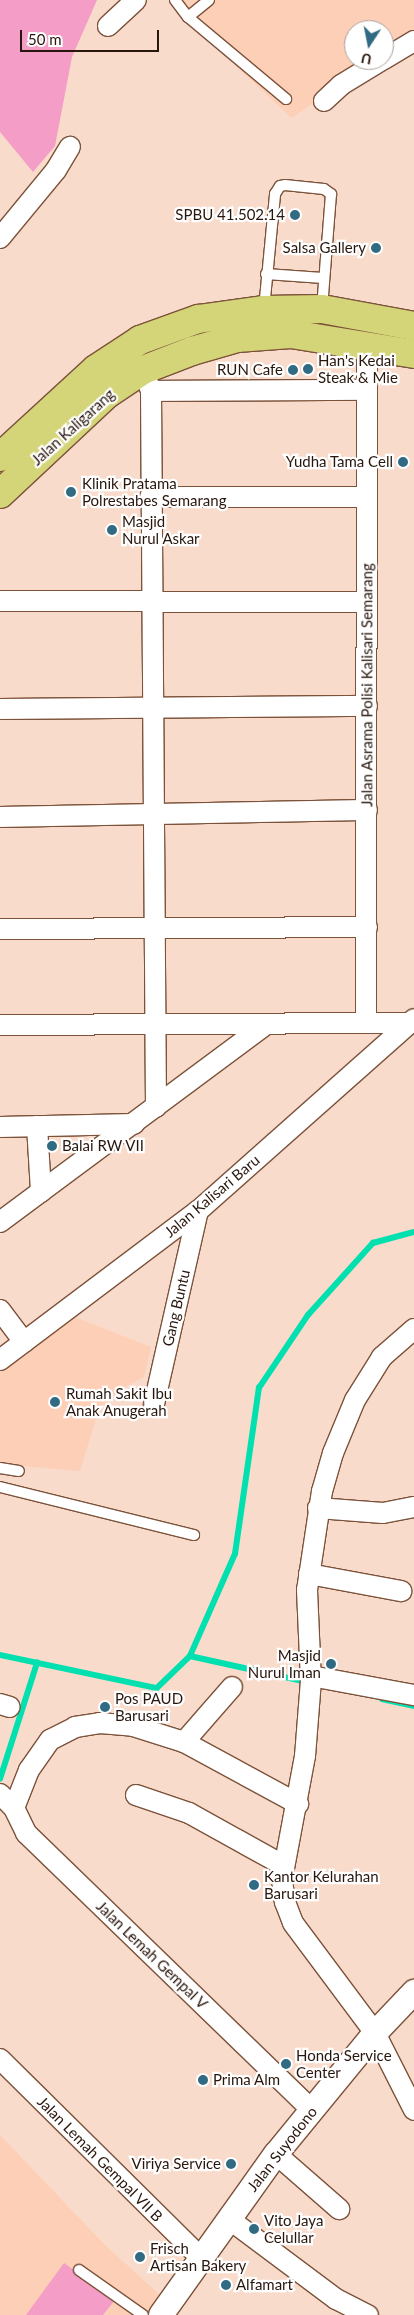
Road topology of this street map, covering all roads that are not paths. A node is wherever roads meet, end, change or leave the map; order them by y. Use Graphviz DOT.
graph roads {
  1 [pos="136,0"];
  2 [pos="175,0"];
  3 [pos="209,0"];
  4 [pos="188,17"];
  5 [pos="108,26"];
  6 [pos="414,41"];
  7 [pos="394,53"];
  8 [pos="365,70"];
  9 [pos="286,99"];
  10 [pos="324,101"];
  11 [pos="70,147"];
  12 [pos="0,238"];
  13 [pos="266,274"];
  14 [pos="322,278"];
  15 [pos="322,309"];
  16 [pos="264,310"];
  17 [pos="414,326"];
  18 [pos="367,346"];
  19 [pos="414,354"];
  20 [pos="147,381"];
  21 [pos="367,390"];
  22 [pos="3,455"];
  23 [pos="23,473"];
  24 [pos="0,494"];
  25 [pos="150,497"];
  26 [pos="367,497"];
  27 [pos="0,601"];
  28 [pos="152,602"];
  29 [pos="367,602"];
  30 [pos="367,706"];
  31 [pos="152,708"];
  32 [pos="0,709"];
  33 [pos="367,810"];
  34 [pos="153,814"];
  35 [pos="0,817"];
  36 [pos="366,927"];
  37 [pos="154,928"];
  38 [pos="0,929"];
  39 [pos="412,1021"];
  40 [pos="366,1023"];
  41 [pos="155,1024"];
  42 [pos="267,1024"];
  43 [pos="0,1025"];
  44 [pos="156,1107"];
  45 [pos="134,1124"];
  46 [pos="37,1126"];
  47 [pos="0,1128"];
  48 [pos="41,1192"];
  49 [pos="198,1211"];
  50 [pos="0,1222"];
  51 [pos="0,1310"];
  52 [pos="414,1329"];
  53 [pos="24,1342"];
  54 [pos="0,1360"];
  55 [pos="154,1404"];
  56 [pos="0,1468"];
  57 [pos="19,1471"];
  58 [pos="0,1487"];
  59 [pos="414,1507"];
  60 [pos="318,1508"];
  61 [pos="194,1535"];
  62 [pos="309,1574"];
  63 [pos="400,1591"];
  64 [pos="310,1683"];
  65 [pos="232,1687"];
  66 [pos="414,1694"];
  67 [pos="184,1742"];
  68 [pos="136,1795"];
  69 [pos="6,1800"];
  70 [pos="298,1804"];
  71 [pos="282,1865"];
  72 [pos="414,1992"];
  73 [pos="375,2033"];
  74 [pos="0,2059"];
  75 [pos="312,2110"];
  76 [pos="414,2110"];
  77 [pos="276,2154"];
  78 [pos="339,2209"];
  79 [pos="229,2219"];
  80 [pos="201,2258"];
  81 [pos="79,2270"];
  82 [pos="143,2315"];
  83 [pos="161,2315"];
  84 [pos="368,2315"];
  1 -- 5 [label="street"];
  2 -- 4 [label="lane"];
  3 -- 4 [label="lane"];
  4 -- 9 [label="lane"];
  6 -- 7 [label="street"];
  8 -- 10 [label="street"];
  11 -- 12 [label="street"];
  13 -- 14 [label="lane"];
  13 -- 14 [label="lane"];
  13 -- 16 [label="lane"];
  14 -- 15 [label="lane"];
  15 -- 16 [label="highway, Jalan Kaligarang"];
  15 -- 17 [label="highway, Jalan Kaligarang"];
  16 -- 22 [label="highway, Jalan Kaligarang"];
  18 -- 19 [label="highway, Jalan Kaligarang"];
  18 -- 20 [label="highway, Jalan Kaligarang"];
  18 -- 21 [label="street, Jalan Asrama Polisi Kalisari Semarang"];
  20 -- 21 [label="street"];
  20 -- 23 [label="highway, Jalan Kaligarang"];
  20 -- 25 [label="street"];
  21 -- 26 [label="street, Jalan Asrama Polisi Kalisari Semarang"];
  22 -- 23 [label="highway"];
  23 -- 24 [label="highway, Jalan Kaligarang"];
  25 -- 26 [label="street"];
  25 -- 28 [label="street"];
  26 -- 29 [label="street, Jalan Asrama Polisi Kalisari Semarang"];
  27 -- 28 [label="street"];
  28 -- 29 [label="street"];
  28 -- 31 [label="street"];
  29 -- 30 [label="street, Jalan Asrama Polisi Kalisari Semarang"];
  30 -- 31 [label="street"];
  30 -- 33 [label="street, Jalan Asrama Polisi Kalisari Semarang"];
  31 -- 32 [label="street"];
  31 -- 34 [label="street"];
  33 -- 34 [label="street"];
  33 -- 36 [label="street, Jalan Asrama Polisi Kalisari Semarang"];
  34 -- 35 [label="street"];
  34 -- 37 [label="street"];
  36 -- 37 [label="street"];
  36 -- 40 [label="street, Jalan Asrama Polisi Kalisari Semarang"];
  37 -- 38 [label="street"];
  37 -- 41 [label="street"];
  39 -- 40 [label="street"];
  39 -- 49 [label="street, Jalan Kalisari Baru"];
  40 -- 42 [label="street"];
  41 -- 42 [label="street"];
  41 -- 43 [label="street"];
  41 -- 44 [label="street"];
  42 -- 44 [label="street"];
  44 -- 45 [label="street"];
  45 -- 46 [label="street"];
  45 -- 48 [label="street"];
  46 -- 47 [label="street"];
  46 -- 48 [label="street"];
  48 -- 50 [label="street"];
  49 -- 53 [label="street, Jalan Kalisari Baru"];
  49 -- 55 [label="street, Gang Buntu"];
  51 -- 53 [label="street"];
  52 -- 60 [label="street"];
  53 -- 54 [label="street, Jalan Kalisari Baru"];
  56 -- 57 [label="lane"];
  58 -- 61 [label="lane"];
  59 -- 60 [label="street"];
  60 -- 62 [label="street"];
  62 -- 63 [label="street"];
  62 -- 64 [label="street"];
  64 -- 66 [label="street"];
  64 -- 70 [label="street"];
  65 -- 67 [label="street"];
  67 -- 69 [label="street"];
  67 -- 70 [label="street"];
  68 -- 71 [label="street"];
  69 -- 75 [label="street, Jalan Lemah Gempal V"];
  70 -- 71 [label="street"];
  71 -- 73 [label="street"];
  72 -- 73 [label="street, Jalan Suyodono"];
  73 -- 75 [label="street, Jalan Suyodono"];
  73 -- 76 [label="street"];
  74 -- 80 [label="street, Jalan Lemah Gempal VII B"];
  75 -- 77 [label="street, Jalan Suyodono"];
  77 -- 78 [label="street"];
  77 -- 79 [label="street, Jalan Suyodono"];
  79 -- 80 [label="street, Jalan Suyodono"];
  79 -- 84 [label="street"];
  80 -- 83 [label="street, Jalan Suyodono"];
  81 -- 82 [label="lane"];
}
